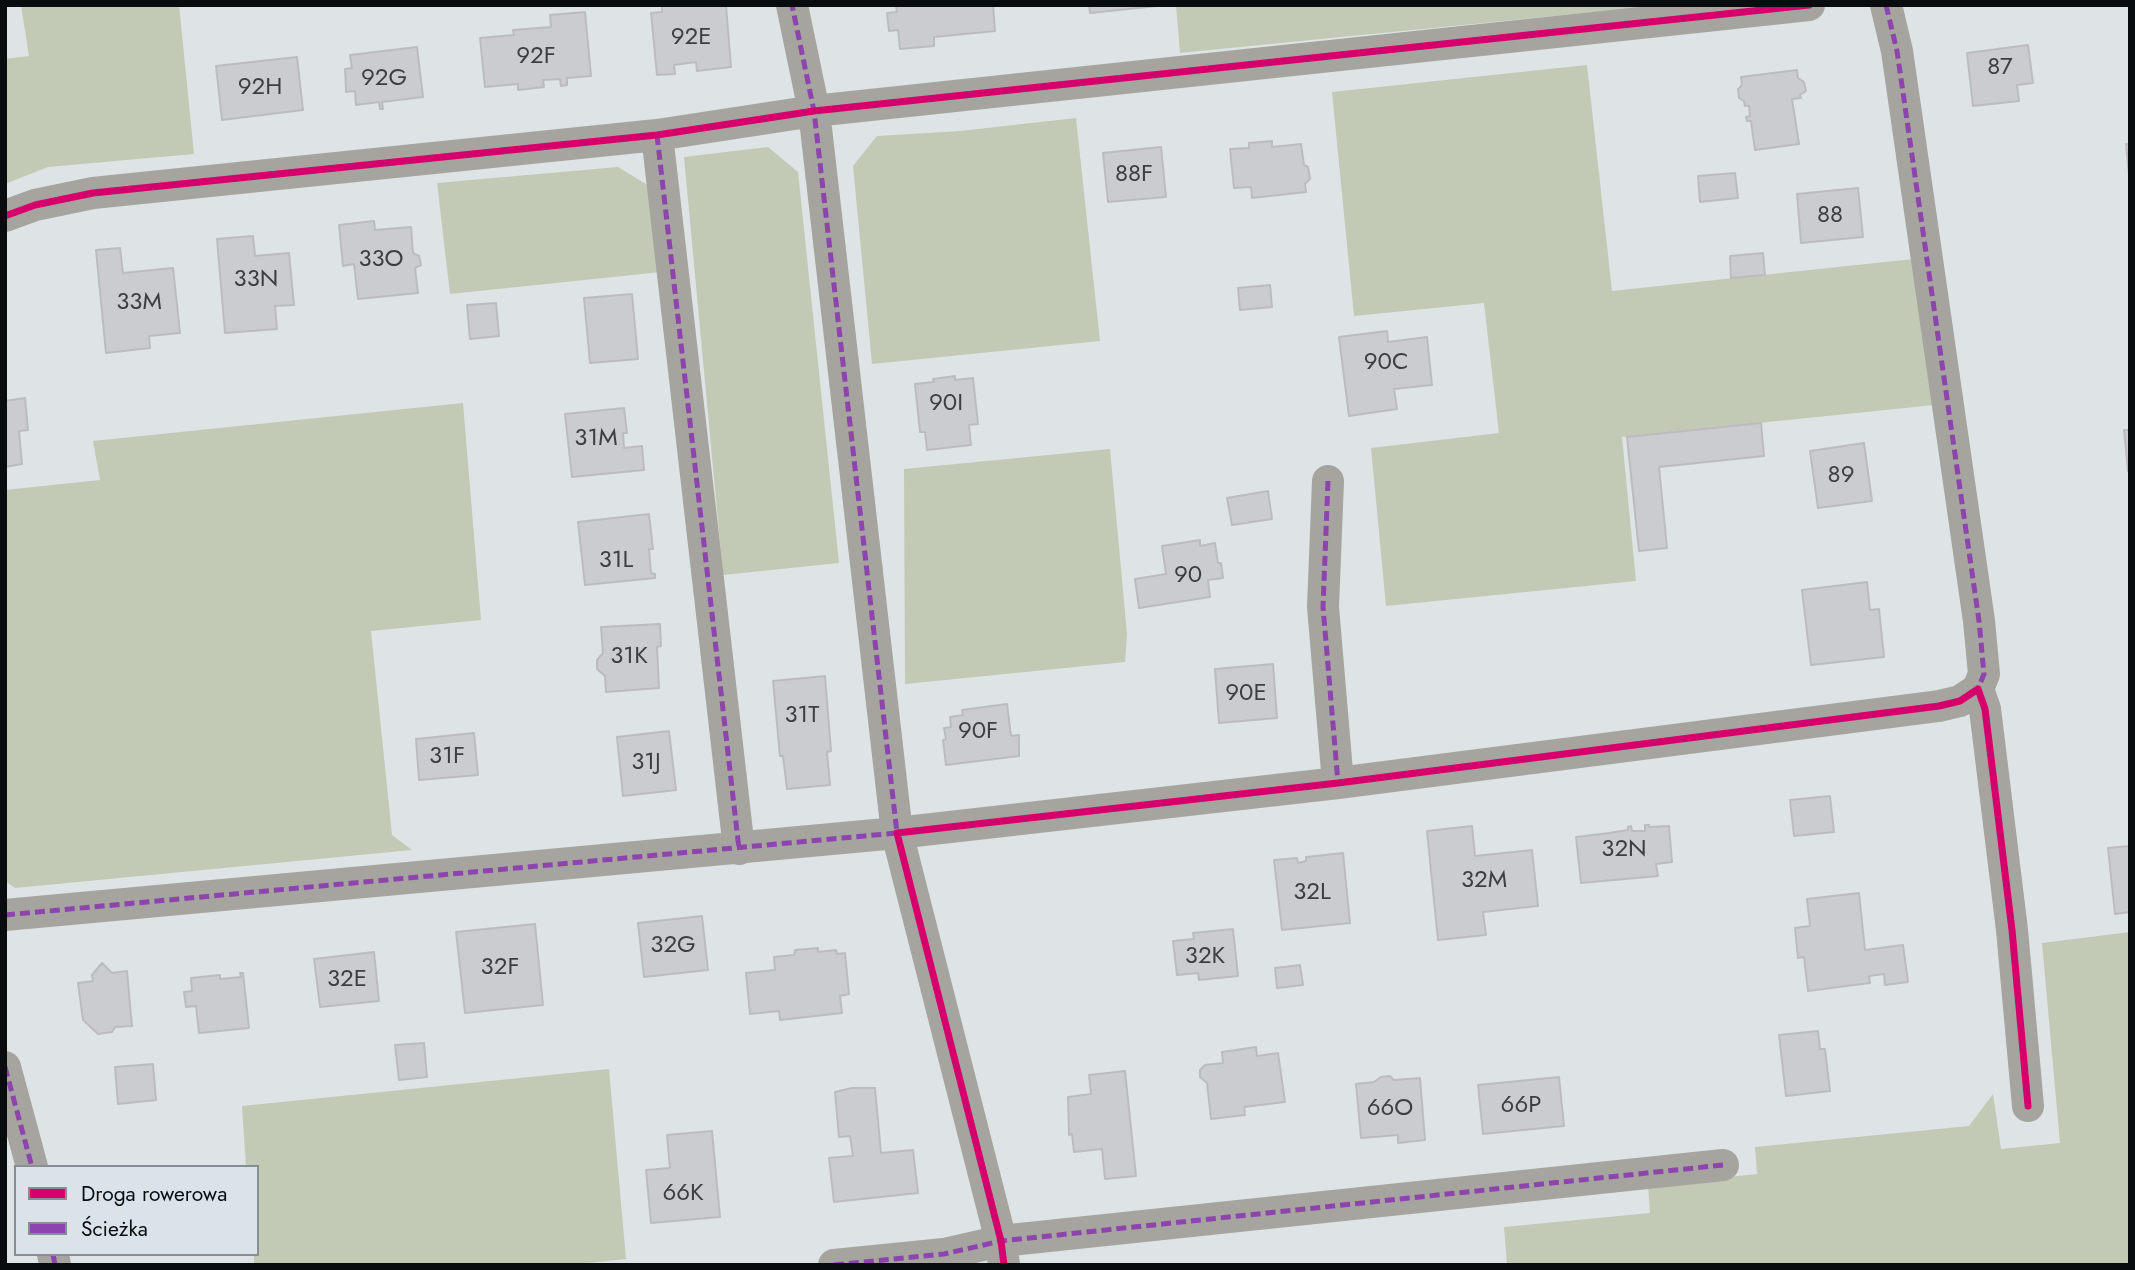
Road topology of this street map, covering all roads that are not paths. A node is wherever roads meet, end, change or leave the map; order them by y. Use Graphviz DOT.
graph roads {
  1 [pos="792,5"];
  2 [pos="1809,5"];
  3 [pos="1886,5"];
  4 [pos="814,111"];
  5 [pos="657,135"];
  6 [pos="5,216"];
  7 [pos="1328,481"];
  8 [pos="1978,689"];
  9 [pos="1338,783"];
  10 [pos="897,833"];
  11 [pos="739,849"];
  12 [pos="5,915"];
  13 [pos="5,1067"];
  14 [pos="2028,1106"];
  15 [pos="31,1165"];
  16 [pos="1723,1166"];
  17 [pos="1002,1253"];
  18 [pos="834,1265"];
  1 -- 4 [label="street"];
  2 -- 4 [label="street"];
  3 -- 8 [label="street"];
  4 -- 5 [label="street"];
  4 -- 10 [label="street"];
  5 -- 6 [label="street"];
  5 -- 11 [label="street"];
  7 -- 9 [label="street"];
  8 -- 9 [label="street"];
  8 -- 14 [label="street"];
  9 -- 10 [label="street"];
  10 -- 11 [label="street"];
  10 -- 17 [label="street"];
  11 -- 12 [label="street"];
  13 -- 15 [label="street"];
  16 -- 17 [label="street"];
  17 -- 18 [label="street"];
}
